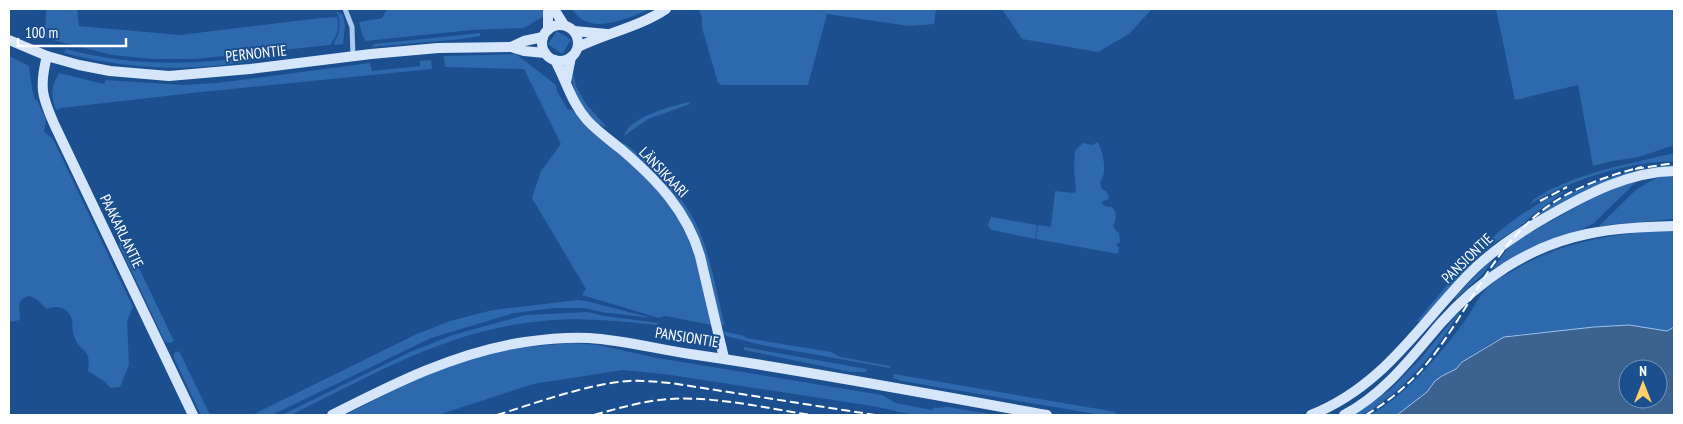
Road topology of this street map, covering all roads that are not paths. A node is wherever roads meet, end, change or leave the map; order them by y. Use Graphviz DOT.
graph roads {
  1 [pos="345,9"];
  2 [pos="548,9"];
  3 [pos="554,9"];
  4 [pos="666,9"];
  5 [pos="564,25"];
  6 [pos="574,31"];
  7 [pos="546,33"];
  8 [pos="607,34"];
  9 [pos="9,40"];
  10 [pos="511,47"];
  11 [pos="578,47"];
  12 [pos="545,53"];
  13 [pos="47,56"];
  14 [pos="353,57"];
  15 [pos="571,57"];
  16 [pos="555,60"];
  17 [pos="566,82"];
  18 [pos="1674,171"];
  19 [pos="1674,226"];
  20 [pos="724,358"];
  21 [pos="193,415"];
  22 [pos="332,415"];
  23 [pos="1047,415"];
  24 [pos="1311,415"];
  25 [pos="1344,415"];
  1 -- 14 [label="street"];
  2 -- 7 [label="street"];
  3 -- 5 [label="street"];
  4 -- 8 [label="street"];
  5 -- 6 [label="street"];
  5 -- 7 [label="street"];
  6 -- 8 [label="street"];
  6 -- 11 [label="street"];
  7 -- 10 [label="street, PERNONTIE"];
  7 -- 12 [label="street"];
  8 -- 11 [label="street"];
  9 -- 13 [label="street, PERNONTIE"];
  10 -- 12 [label="street, PERNONTIE"];
  10 -- 14 [label="street, PERNONTIE"];
  11 -- 15 [label="street"];
  12 -- 16 [label="street"];
  13 -- 14 [label="street, PERNONTIE"];
  13 -- 21 [label="street, PAAKARLANTIE"];
  15 -- 16 [label="street"];
  15 -- 17 [label="street"];
  16 -- 17 [label="street, LÄNSIKAARI"];
  17 -- 20 [label="street, LÄNSIKAARI"];
  18 -- 24 [label="street, PANSIONTIE"];
  19 -- 25 [label="street, PANSIONTIE"];
  20 -- 22 [label="street, PANSIONTIE"];
  20 -- 23 [label="street, PANSIONTIE"];
}
